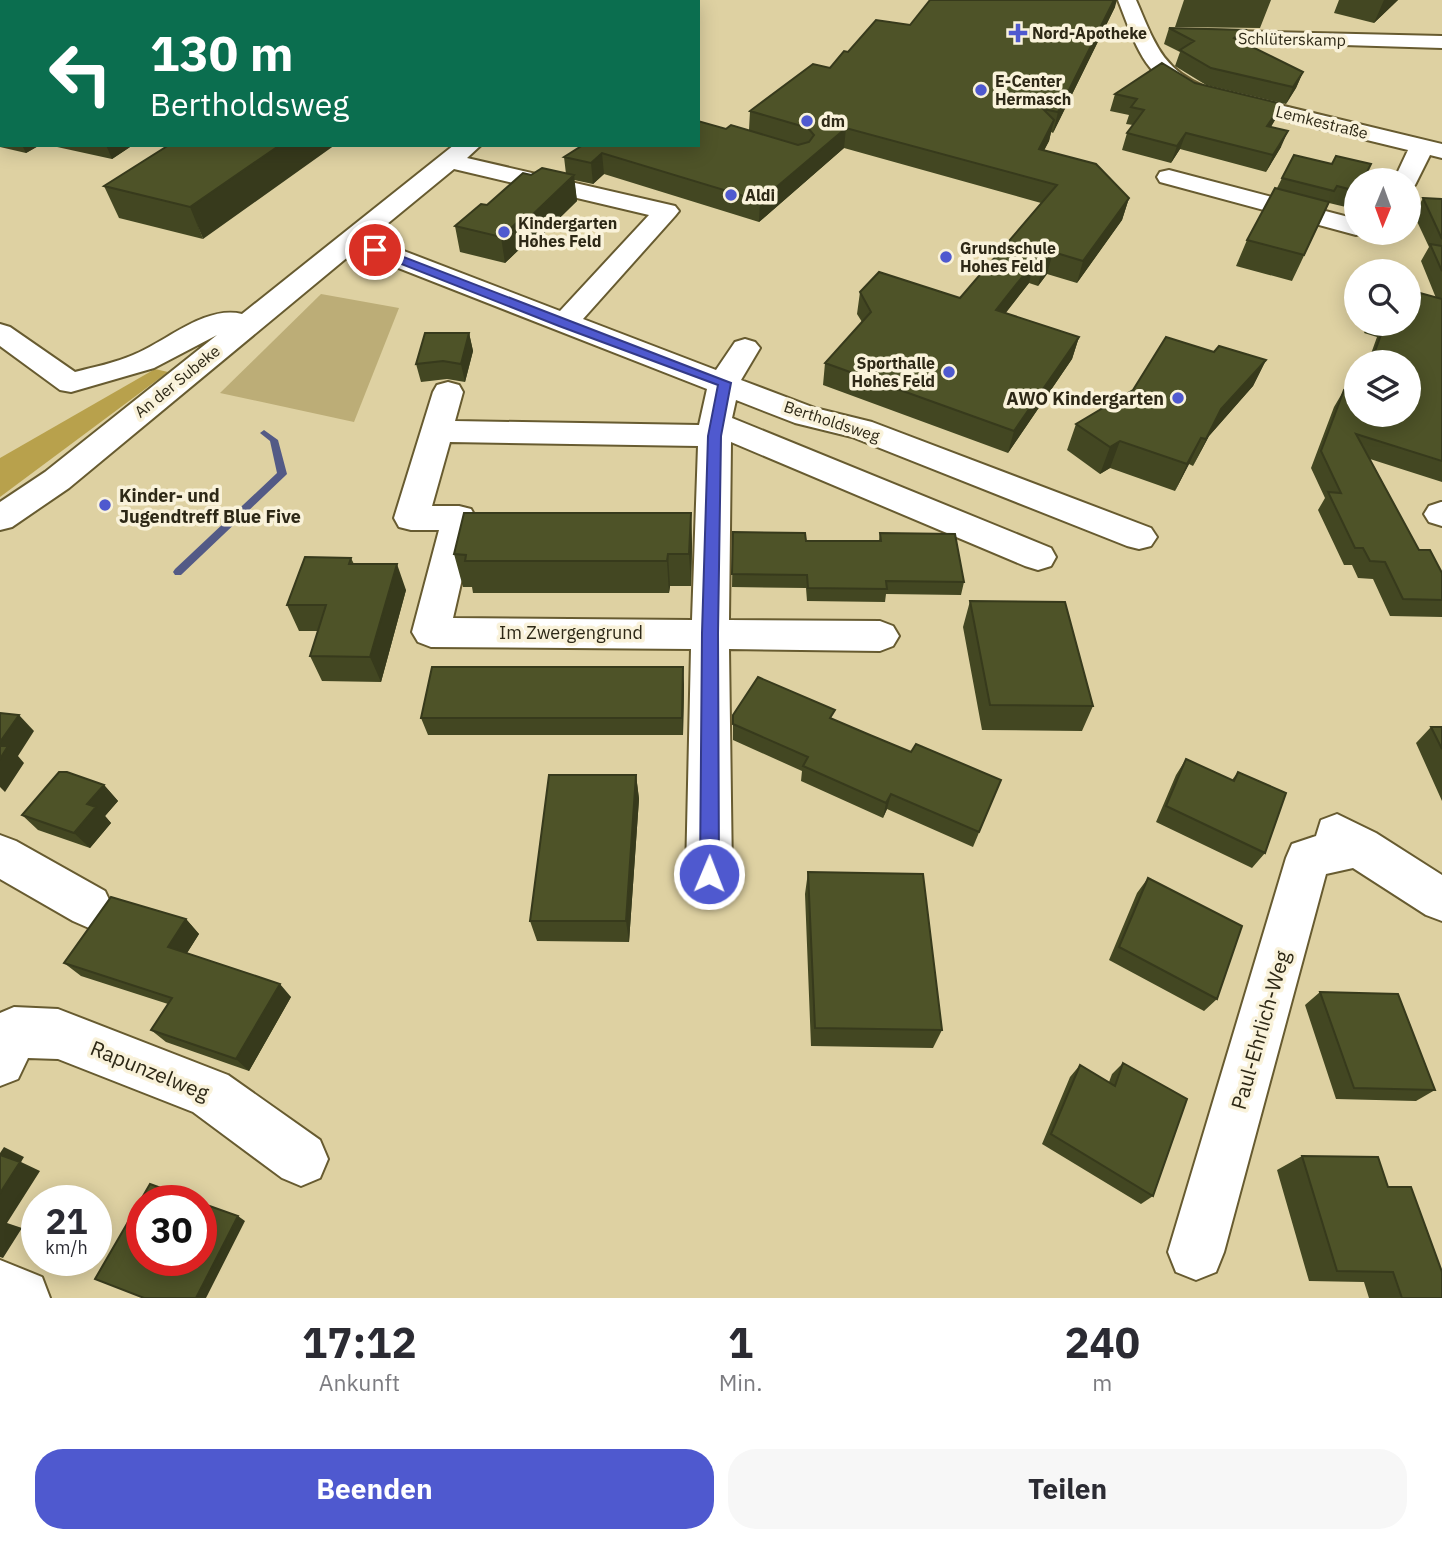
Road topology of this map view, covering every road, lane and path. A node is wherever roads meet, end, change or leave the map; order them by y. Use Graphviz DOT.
graph roads {
  1 [pos="1127,0"];
  2 [pos="1158,35"];
  3 [pos="1442,41"];
  4 [pos="1432,148"];
  5 [pos="459,153"];
  6 [pos="1416,168"];
  7 [pos="1169,177"];
  8 [pos="1344,224"];
  9 [pos="351,240"];
  10 [pos="256,317"];
  11 [pos="563,324"];
  12 [pos="0,333"];
  13 [pos="745,348"];
  14 [pos="724,383"];
  15 [pos="448,391"];
  16 [pos="715,430"];
  17 [pos="436,431"];
  18 [pos="0,518"];
  19 [pos="1139,537"];
  20 [pos="1038,557"];
  21 [pos="710,633"];
  22 [pos="880,636"];
  23 [pos="0,855"];
  24 [pos="709,874"];
  25 [pos="1442,900"];
  26 [pos="89,906"];
  27 [pos="0,1061"];
  28 [pos="301,1159"];
  29 [pos="1196,1252"];
  30 [pos="0,1289"];
  31 [pos="21,1298"];
  1 -- 2 [label="street, Lemkestraße"];
  2 -- 3 [label="street, Schlüterskamp"];
  2 -- 4 [label="street, Lemkestraße"];
  4 -- 6 [label="street"];
  5 -- 9 [label="street"];
  5 -- 11 [label="street"];
  7 -- 8 [label="street"];
  9 -- 10 [label="street, An der Subeke"];
  9 -- 11 [label="street, Bertholdsweg"];
  10 -- 12 [label="street"];
  10 -- 18 [label="street, An der Subeke"];
  11 -- 14 [label="street, Bertholdsweg"];
  13 -- 14 [label="street"];
  14 -- 16 [label="street"];
  14 -- 19 [label="street, Bertholdsweg"];
  15 -- 17 [label="street"];
  16 -- 17 [label="street"];
  16 -- 20 [label="street"];
  16 -- 21 [label="street"];
  17 -- 21 [label="street, Im Zwergengrund"];
  21 -- 22 [label="street, Im Zwergengrund"];
  21 -- 24 [label="street"];
  23 -- 26 [label="street"];
  25 -- 29 [label="street, Paul-Ehrlich-Weg"];
  27 -- 28 [label="street, Rapunzelweg"];
  30 -- 31 [label="street"];
}
